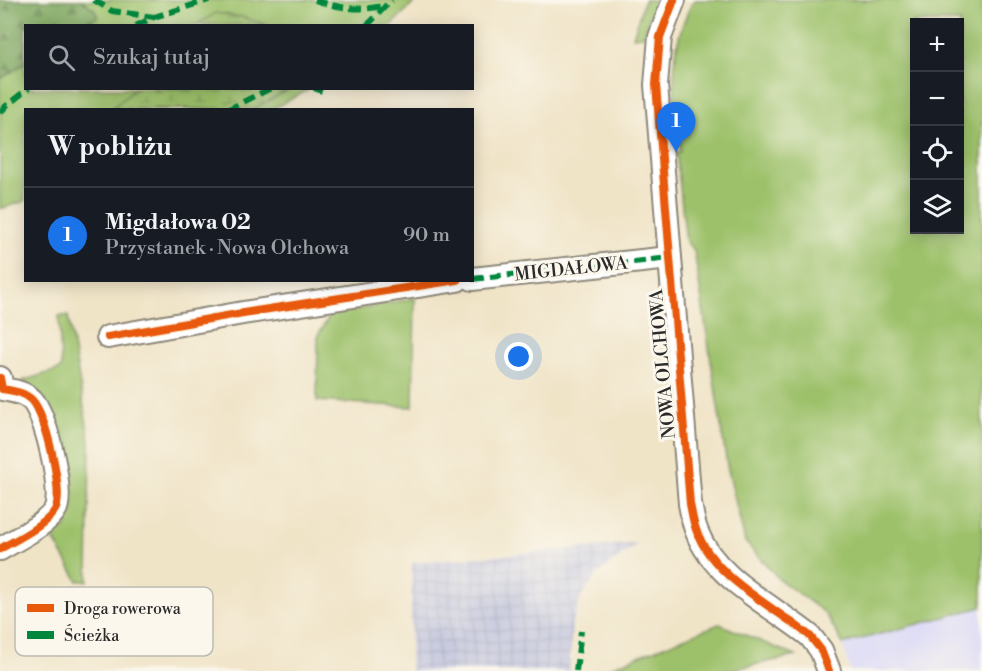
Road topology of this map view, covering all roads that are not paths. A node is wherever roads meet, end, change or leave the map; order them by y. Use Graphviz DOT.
graph roads {
  1 [pos="674,0"];
  2 [pos="670,258"];
  3 [pos="474,279"];
  4 [pos="444,282"];
  5 [pos="108,337"];
  6 [pos="0,378"];
  7 [pos="0,549"];
  8 [pos="828,671"];
  1 -- 2 [label="street, NOWA OLCHOWA"];
  2 -- 3 [label="street, MIGDAŁOWA"];
  2 -- 8 [label="street, NOWA OLCHOWA"];
  4 -- 5 [label="street"];
  6 -- 7 [label="street"];
}
